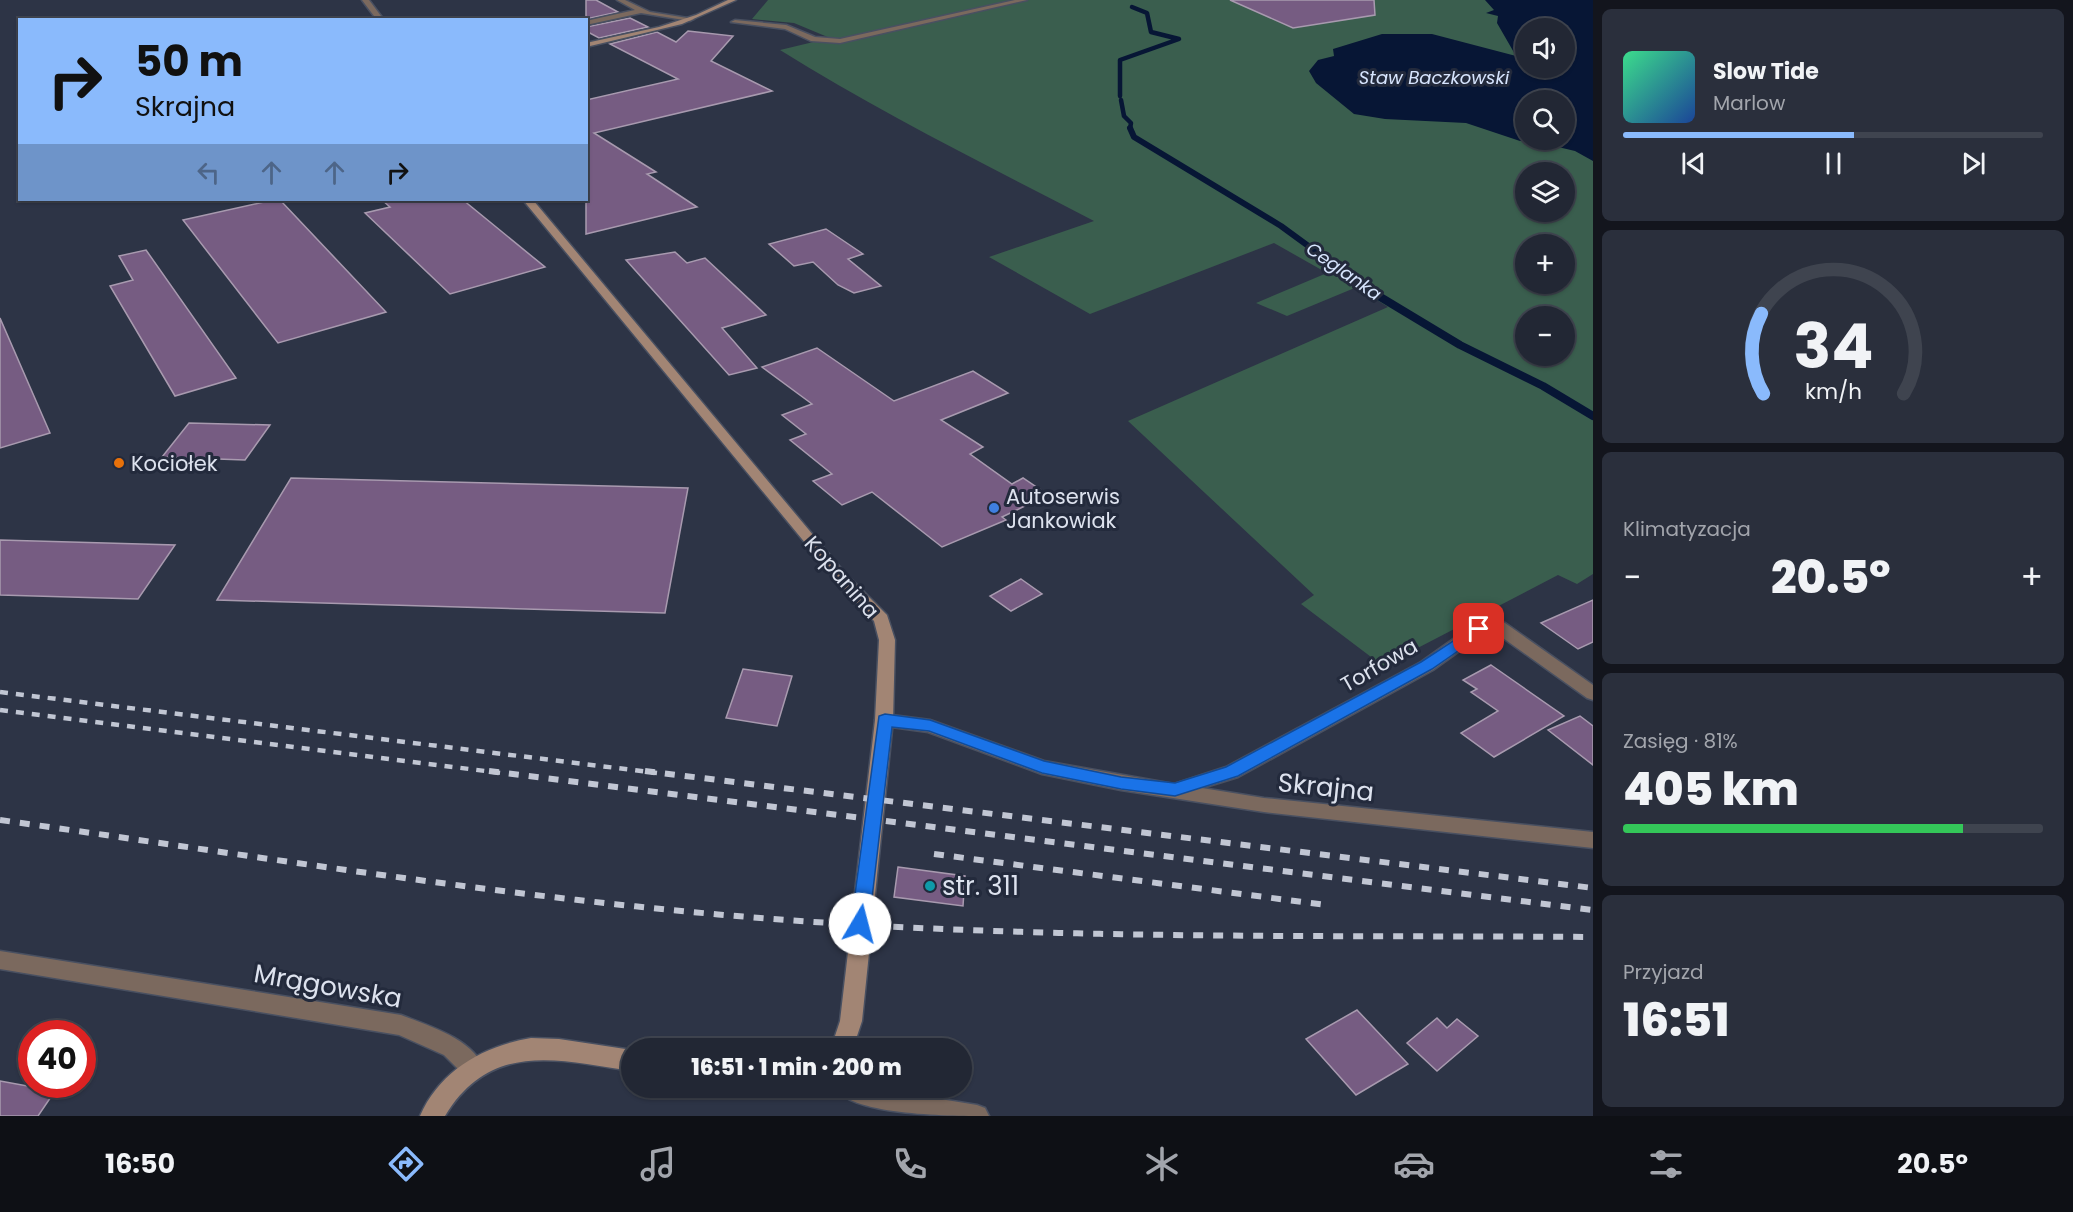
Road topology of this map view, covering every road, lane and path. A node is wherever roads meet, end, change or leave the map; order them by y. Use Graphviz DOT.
graph roads {
  1 [pos="365,0"];
  2 [pos="620,0"];
  3 [pos="733,0"];
  4 [pos="1024,0"];
  5 [pos="641,11"];
  6 [pos="379,18"];
  7 [pos="690,19"];
  8 [pos="735,22"];
  9 [pos="588,23"];
  10 [pos="588,45"];
  11 [pos="529,201"];
  12 [pos="1593,694"];
  13 [pos="885,720"];
  14 [pos="1175,790"];
  15 [pos="1593,840"];
  16 [pos="0,960"];
  17 [pos="845,1038"];
  18 [pos="621,1059"];
  19 [pos="473,1068"];
  20 [pos="870,1098"];
  21 [pos="432,1116"];
  22 [pos="977,1116"];
  1 -- 6 [label="street"];
  2 -- 5 [label="street"];
  3 -- 7 [label="street"];
  4 -- 8 [label="street"];
  5 -- 7 [label="street"];
  5 -- 9 [label="street"];
  7 -- 10 [label="street"];
  11 -- 13 [label="street, Kopanina"];
  12 -- 14 [label="street, Torfowa"];
  13 -- 14 [label="street, Skrajna"];
  13 -- 17 [label="street, Kopanina"];
  14 -- 15 [label="street, Skrajna"];
  16 -- 19 [label="street, Mrągowska"];
  18 -- 19 [label="street"];
  19 -- 21 [label="street"];
  20 -- 22 [label="street"];
}
